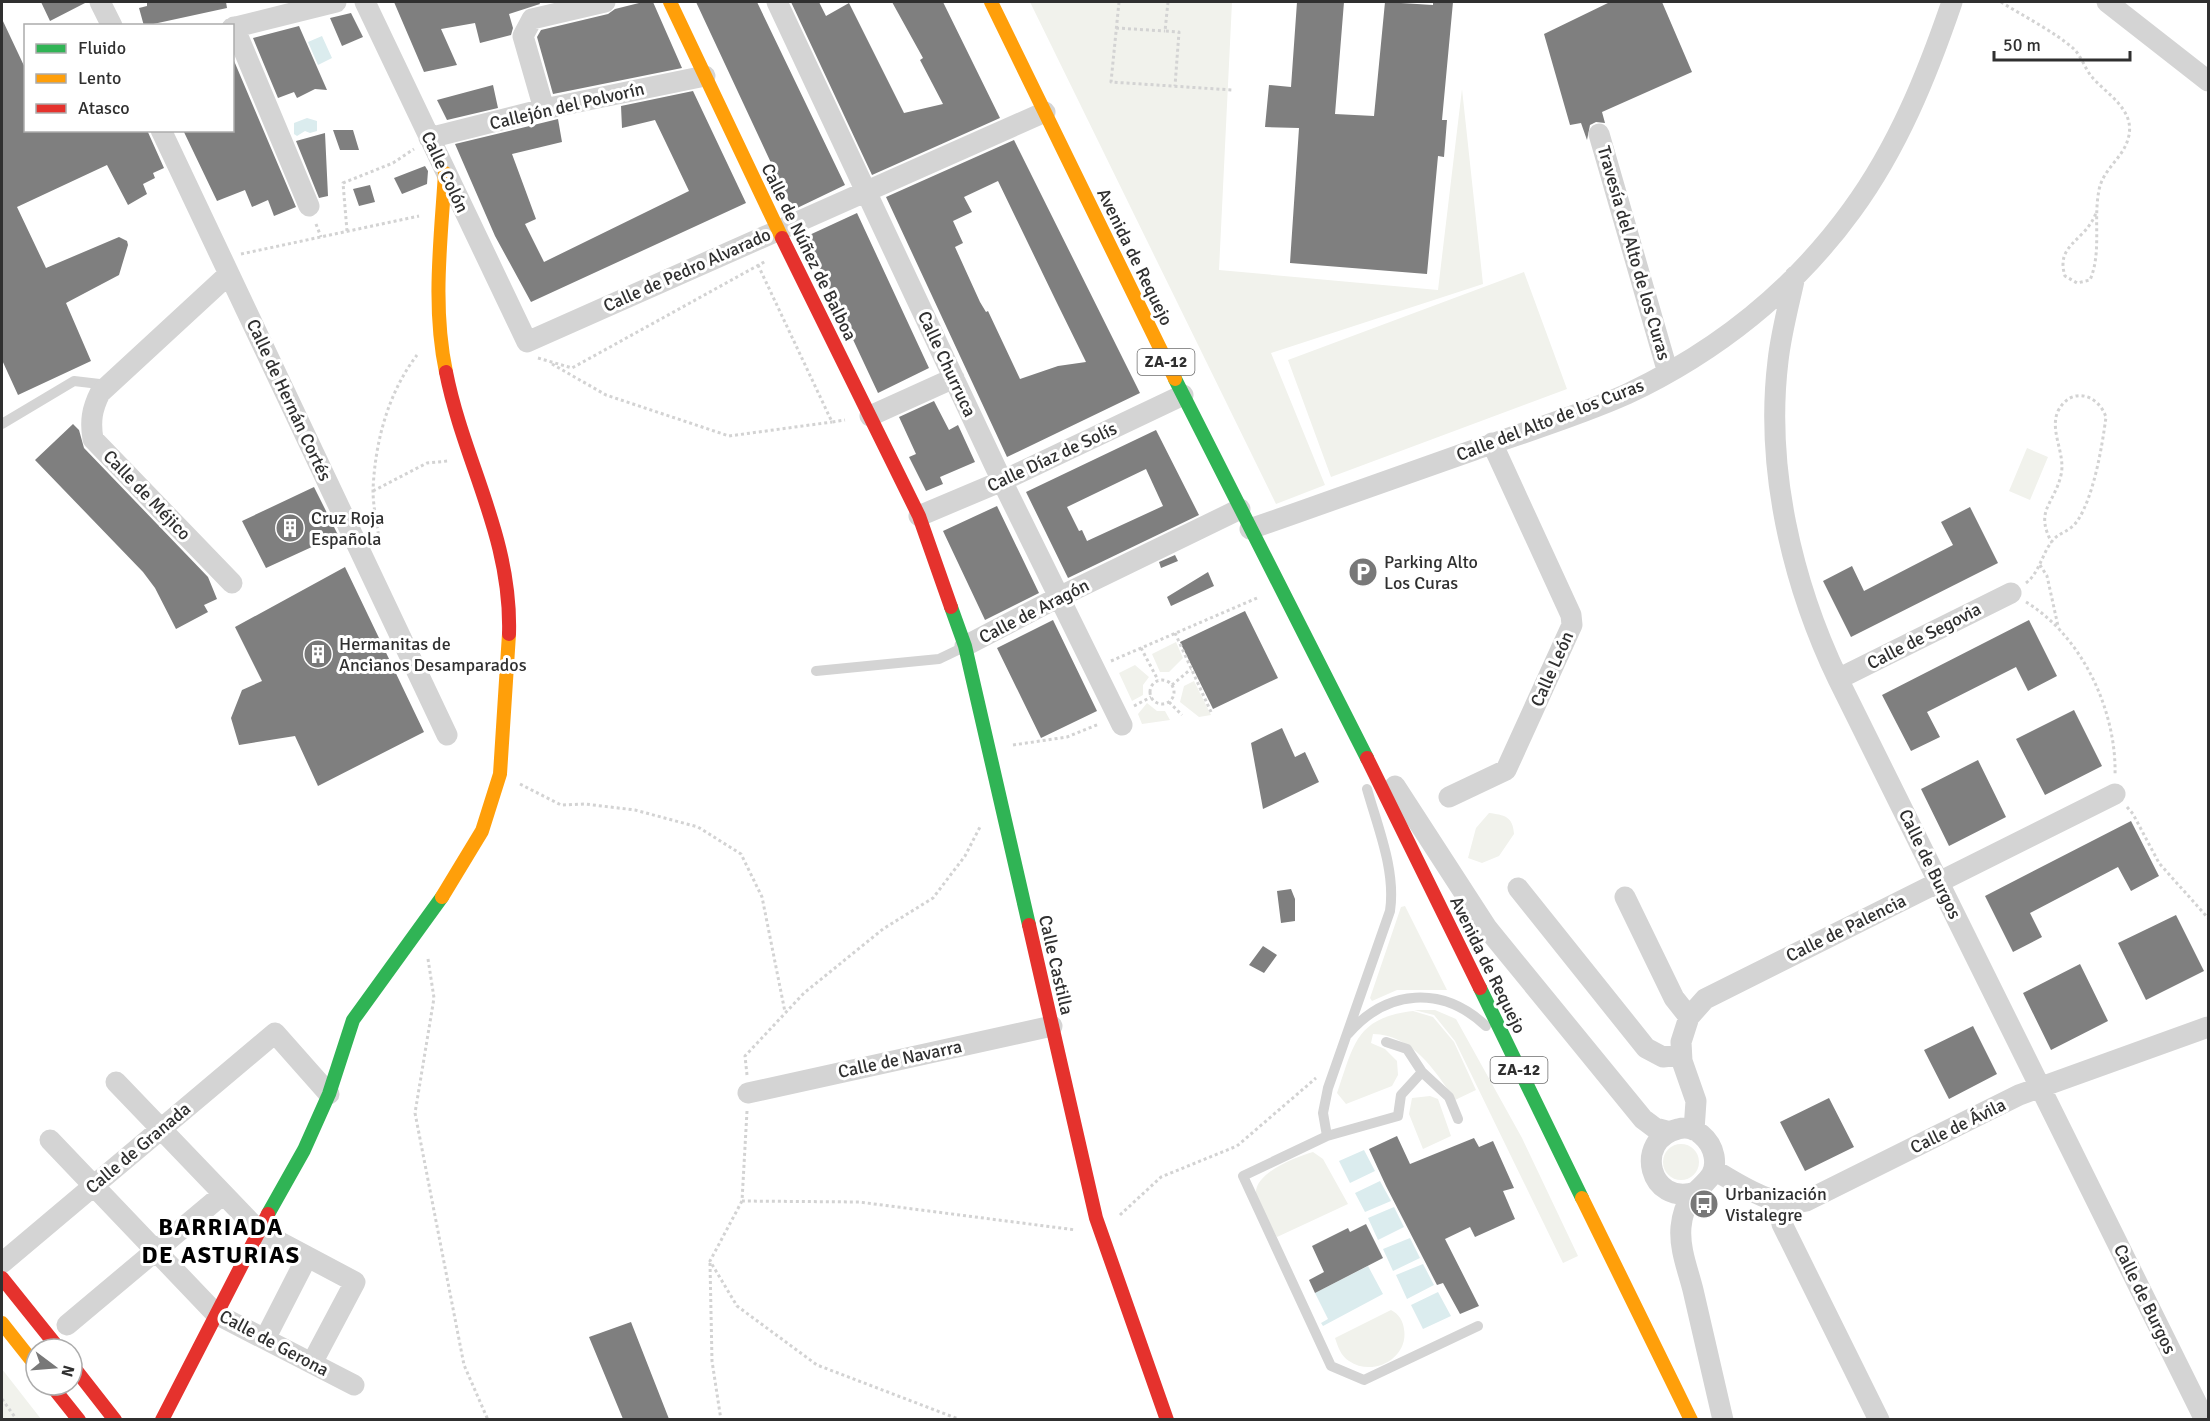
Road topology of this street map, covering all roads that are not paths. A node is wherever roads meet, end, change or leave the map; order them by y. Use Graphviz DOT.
graph roads {
  1 [pos="100,2"];
  2 [pos="336,2"];
  3 [pos="365,2"];
  4 [pos="605,2"];
  5 [pos="670,2"];
  6 [pos="777,2"];
  7 [pos="991,2"];
  8 [pos="1952,2"];
  9 [pos="2107,2"];
  10 [pos="267,10"];
  11 [pos="111,24"];
  12 [pos="234,26"];
  13 [pos="234,29"];
  14 [pos="705,76"];
  15 [pos="2208,81"];
  16 [pos="544,109"];
  17 [pos="1045,112"];
  18 [pos="162,132"];
  19 [pos="1599,134"];
  20 [pos="429,138"];
  21 [pos="445,173"];
  22 [pos="865,191"];
  23 [pos="309,206"];
  24 [pos="777,229"];
  25 [pos="225,266"];
  26 [pos="1796,276"];
  27 [pos="1742,323"];
  28 [pos="527,342"];
  29 [pos="1780,349"];
  30 [pos="1668,373"];
  31 [pos="954,378"];
  32 [pos="108,386"];
  33 [pos="1183,395"];
  34 [pos="870,417"];
  35 [pos="2,424"];
  36 [pos="1492,443"];
  37 [pos="1002,481"];
  38 [pos="1240,509"];
  39 [pos="919,516"];
  40 [pos="1250,529"];
  41 [pos="232,583"];
  42 [pos="2011,593"];
  43 [pos="1059,597"];
  44 [pos="965,646"];
  45 [pos="816,671"];
  46 [pos="1838,679"];
  47 [pos="1347,720"];
  48 [pos="1120,721"];
  49 [pos="447,735"];
  50 [pos="2115,794"];
  51 [pos="1449,797"];
  52 [pos="1939,881"];
  53 [pos="1518,888"];
  54 [pos="1625,897"];
  55 [pos="1689,1017"];
  56 [pos="1052,1026"];
  57 [pos="2208,1027"];
  58 [pos="1344,1039"];
  59 [pos="1386,1042"];
  60 [pos="1507,1046"];
  61 [pos="1681,1055"];
  62 [pos="1422,1072"];
  63 [pos="116,1082"];
  64 [pos="2041,1088"];
  65 [pos="748,1093"];
  66 [pos="329,1094"];
  67 [pos="1458,1119"];
  68 [pos="160,1130"];
  69 [pos="1694,1130"];
  70 [pos="1670,1132"];
  71 [pos="1327,1136"];
  72 [pos="50,1140"];
  73 [pos="1714,1170"];
  74 [pos="93,1186"];
  75 [pos="1696,1192"];
  76 [pos="222,1195"];
  77 [pos="1777,1201"];
  78 [pos="259,1231"];
  79 [pos="155,1250"];
  80 [pos="307,1257"];
  81 [pos="2,1263"];
  82 [pos="2,1278"];
  83 [pos="216,1314"];
  84 [pos="2,1323"];
  85 [pos="67,1325"];
  86 [pos="1478,1326"];
  87 [pos="49,1337"];
  88 [pos="265,1339"];
  89 [pos="24,1351"];
  90 [pos="312,1363"];
  91 [pos="84,1380"];
  92 [pos="354,1385"];
  93 [pos="61,1397"];
  94 [pos="79,1419"];
  95 [pos="116,1419"];
  96 [pos="162,1419"];
  97 [pos="1167,1419"];
  98 [pos="1691,1419"];
  99 [pos="1723,1419"];
  100 [pos="1879,1419"];
  101 [pos="2205,1419"];
  1 -- 11 [label="street"];
  2 -- 10 [label="street"];
  3 -- 20 [label="street, Calle Colón"];
  4 -- 16 [label="street"];
  5 -- 14 [label="main road, Calle de Núñez de Balboa"];
  6 -- 22 [label="street, Calle Churruca"];
  7 -- 17 [label="main road, Avenida de Requejo / ZA-12"];
  8 -- 26 [label="street, Calle del Alto de los Curas"];
  9 -- 15 [label="street"];
  10 -- 12 [label="street"];
  13 -- 23 [label="street"];
  14 -- 16 [label="street, Callejón del Polvorín"];
  14 -- 24 [label="main road, Calle de Núñez de Balboa"];
  16 -- 20 [label="street, Callejón del Polvorín"];
  17 -- 22 [label="street, Calle de Pedro Alvarado"];
  17 -- 33 [label="main road, Avenida de Requejo / ZA-12"];
  18 -- 25 [label="street, Calle de Hernán Cortés"];
  19 -- 30 [label="street, Travesía del Alto de los Curas"];
  20 -- 21 [label="street, Calle Colón"];
  21 -- 28 [label="street, Calle Colón"];
  21 -- 66 [label="main road"];
  22 -- 24 [label="street, Calle de Pedro Alvarado"];
  22 -- 31 [label="street, Calle Churruca"];
  24 -- 28 [label="street, Calle de Pedro Alvarado"];
  24 -- 34 [label="main road, Calle de Núñez de Balboa"];
  25 -- 32 [label="street, Calle de Méjico"];
  25 -- 49 [label="street, Calle de Hernán Cortés"];
  26 -- 27 [label="street, Calle del Alto de los Curas"];
  26 -- 29 [label="street, Calle de Burgos"];
  27 -- 29 [label="street"];
  27 -- 30 [label="street, Calle del Alto de los Curas"];
  29 -- 46 [label="street, Calle de Burgos"];
  30 -- 36 [label="street, Calle del Alto de los Curas"];
  31 -- 34 [label="street"];
  31 -- 37 [label="street, Calle Churruca"];
  32 -- 35 [label="lane"];
  32 -- 41 [label="street, Calle de Méjico"];
  33 -- 37 [label="street, Calle Díaz de Solís"];
  33 -- 38 [label="main road, Avenida de Requejo / ZA-12"];
  34 -- 39 [label="main road, Calle de Núñez de Balboa"];
  36 -- 40 [label="street, Calle del Alto de los Curas"];
  36 -- 51 [label="street, Calle León"];
  37 -- 39 [label="street, Calle Díaz de Solís"];
  37 -- 43 [label="street, Calle Churruca"];
  38 -- 40 [label="main road, Avenida de Requejo / ZA-12"];
  38 -- 43 [label="street, Calle de Aragón"];
  39 -- 44 [label="main road, Calle Castilla"];
  40 -- 47 [label="main road, Avenida de Requejo / ZA-12"];
  42 -- 46 [label="street, Calle de Segovia"];
  43 -- 44 [label="street, Calle de Aragón"];
  43 -- 48 [label="street, Calle Churruca"];
  44 -- 45 [label="lane, Calle de Aragón"];
  44 -- 56 [label="main road, Calle Castilla"];
  46 -- 52 [label="street, Calle de Burgos"];
  47 -- 58 [label="lane, Avenida de Requejo"];
  47 -- 60 [label="main road, Avenida de Requejo / ZA-12"];
  47 -- 70 [label="street"];
  50 -- 52 [label="street, Calle de Palencia"];
  52 -- 55 [label="street, Calle de Palencia"];
  52 -- 64 [label="street, Calle de Burgos"];
  53 -- 61 [label="street"];
  54 -- 55 [label="street"];
  55 -- 61 [label="street, Calle de Palencia"];
  56 -- 65 [label="street, Calle de Navarra"];
  56 -- 97 [label="main road, Calle Castilla"];
  57 -- 64 [label="street, Calle de Ávila"];
  58 -- 60 [label="lane"];
  58 -- 71 [label="lane, Avenida de Requejo"];
  59 -- 62 [label="lane"];
  60 -- 98 [label="main road, Avenida de Requejo / ZA-12"];
  61 -- 69 [label="street, Calle de Palencia"];
  62 -- 67 [label="lane"];
  62 -- 71 [label="lane"];
  63 -- 68 [label="street"];
  64 -- 77 [label="street, Calle de Ávila"];
  64 -- 101 [label="street, Calle de Burgos"];
  66 -- 68 [label="street, Calle de Granada"];
  66 -- 78 [label="main road"];
  68 -- 74 [label="street, Calle de Granada"];
  68 -- 76 [label="street"];
  69 -- 70 [label="street"];
  69 -- 73 [label="street"];
  70 -- 75 [label="street"];
  71 -- 86 [label="lane"];
  72 -- 74 [label="street, Calle de Gerona"];
  73 -- 75 [label="street"];
  73 -- 77 [label="street, Calle de Ávila"];
  74 -- 79 [label="street, Calle de Gerona"];
  74 -- 81 [label="street, Calle de Granada"];
  75 -- 99 [label="street"];
  76 -- 78 [label="street"];
  76 -- 79 [label="street"];
  77 -- 100 [label="street"];
  78 -- 80 [label="street"];
  78 -- 83 [label="main road"];
  79 -- 83 [label="street, Calle de Gerona"];
  79 -- 85 [label="street"];
  80 -- 88 [label="street"];
  80 -- 90 [label="street"];
  82 -- 87 [label="main road"];
  83 -- 88 [label="street, Calle de Gerona"];
  83 -- 96 [label="main road"];
  84 -- 89 [label="main road"];
  88 -- 90 [label="street, Calle de Gerona"];
  90 -- 92 [label="street, Calle de Gerona"];
  91 -- 95 [label="main road"];
  93 -- 94 [label="main road"];
}
